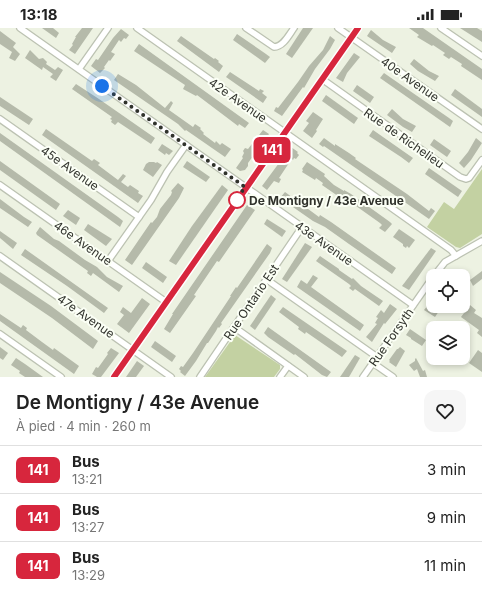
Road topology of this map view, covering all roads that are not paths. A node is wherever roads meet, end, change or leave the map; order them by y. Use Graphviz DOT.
graph roads {
  1 [pos="20,28"];
  2 [pos="108,28"];
  3 [pos="137,28"];
  4 [pos="246,28"];
  5 [pos="294,28"];
  6 [pos="338,28"];
  7 [pos="358,28"];
  8 [pos="442,28"];
  9 [pos="351,37"];
  10 [pos="482,56"];
  11 [pos="78,69"];
  12 [pos="322,79"];
  13 [pos="0,119"];
  14 [pos="482,129"];
  15 [pos="284,132"];
  16 [pos="186,145"];
  17 [pos="482,160"];
  18 [pos="0,185"];
  19 [pos="245,187"];
  20 [pos="139,217"];
  21 [pos="302,227"];
  22 [pos="482,241"];
  23 [pos="0,256"];
  24 [pos="456,256"];
  25 [pos="108,261"];
  26 [pos="439,269"];
  27 [pos="266,279"];
  28 [pos="426,287"];
  29 [pos="166,302"];
  30 [pos="413,305"];
  31 [pos="234,327"];
  32 [pos="0,334"];
  33 [pos="133,350"];
  34 [pos="377,357"];
  35 [pos="373,363"];
  36 [pos="288,366"];
  37 [pos="61,377"];
  38 [pos="114,377"];
  39 [pos="171,377"];
  40 [pos="200,377"];
  41 [pos="280,377"];
  42 [pos="304,377"];
  43 [pos="363,377"];
  44 [pos="393,377"];
  1 -- 11 [label="street, 43e Avenue"];
  2 -- 11 [label="street"];
  3 -- 15 [label="street, 42e Avenue"];
  4 -- 5 [label="street"];
  6 -- 9 [label="street, 40e Avenue"];
  7 -- 9 [label="street"];
  8 -- 10 [label="street"];
  9 -- 12 [label="street"];
  9 -- 14 [label="street, 40e Avenue"];
  11 -- 16 [label="street, 43e Avenue"];
  12 -- 15 [label="street"];
  12 -- 17 [label="street, Rue de Richelieu"];
  13 -- 20 [label="street, 45e Avenue"];
  15 -- 19 [label="street"];
  15 -- 24 [label="street, 42e Avenue"];
  16 -- 19 [label="street, 43e Avenue"];
  16 -- 20 [label="street"];
  18 -- 25 [label="street, 46e Avenue"];
  19 -- 21 [label="street, 43e Avenue"];
  19 -- 29 [label="street"];
  20 -- 25 [label="street"];
  21 -- 27 [label="street, Rue Ontario Est"];
  21 -- 30 [label="street, 43e Avenue"];
  22 -- 24 [label="street, Rue Forsyth"];
  23 -- 33 [label="street, 47e Avenue"];
  24 -- 26 [label="street, Rue Forsyth"];
  25 -- 29 [label="street, 46e Avenue"];
  27 -- 31 [label="street, Rue Ontario Est"];
  27 -- 34 [label="street"];
  28 -- 30 [label="street, Rue Forsyth"];
  29 -- 33 [label="street"];
  30 -- 34 [label="street, Rue Forsyth"];
  31 -- 36 [label="street"];
  31 -- 40 [label="street, Rue Ontario Est"];
  32 -- 37 [label="street"];
  33 -- 38 [label="street"];
  33 -- 39 [label="street, 47e Avenue"];
  34 -- 35 [label="street, Rue Forsyth"];
  35 -- 43 [label="street, Rue Forsyth"];
  35 -- 44 [label="street"];
  36 -- 41 [label="street"];
  36 -- 42 [label="street"];
}
